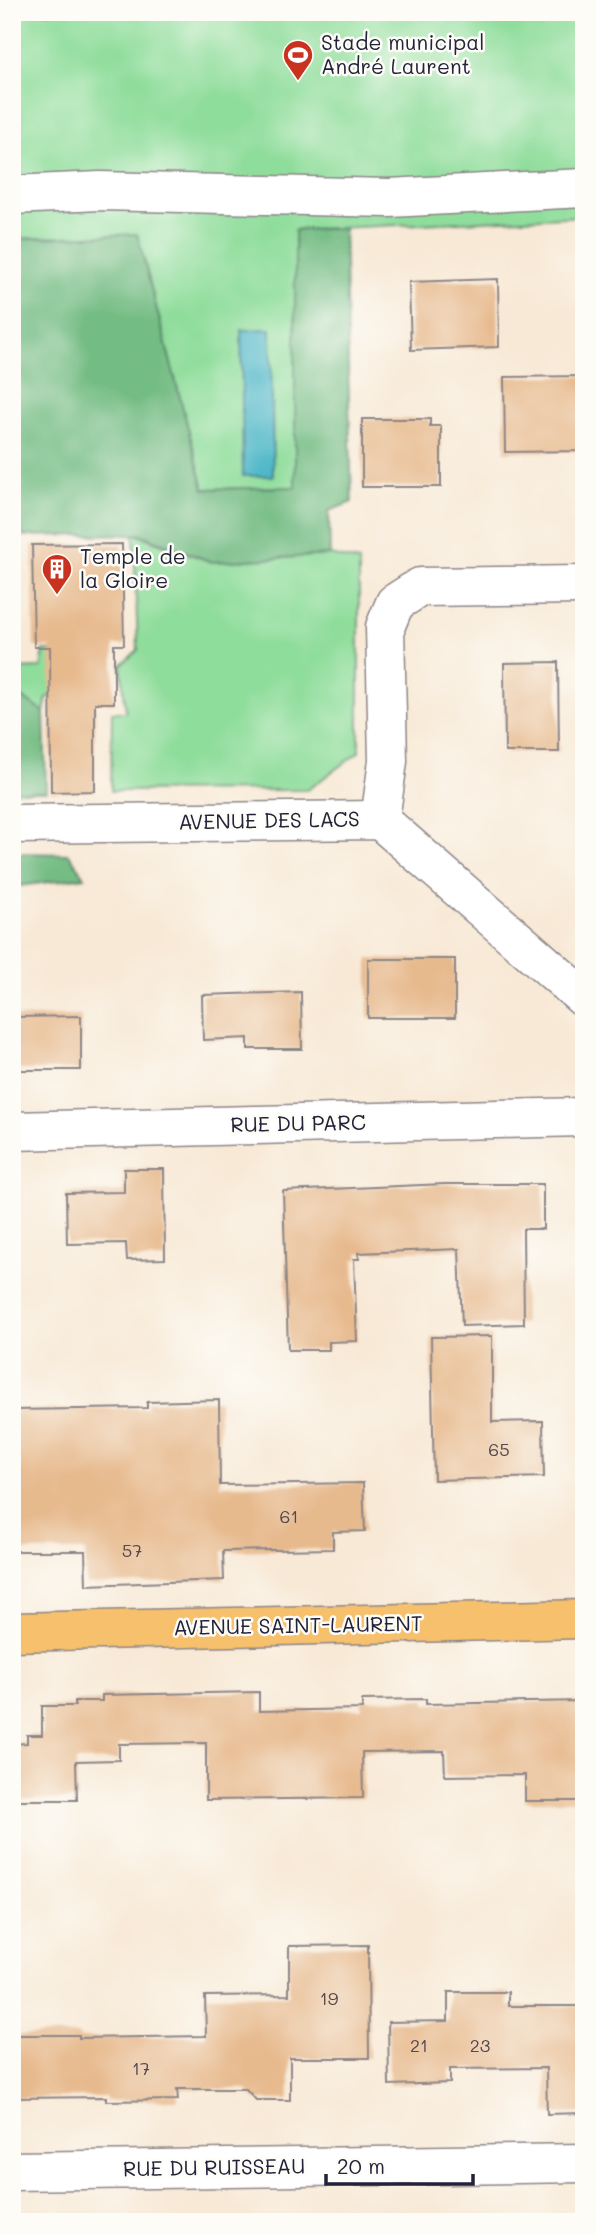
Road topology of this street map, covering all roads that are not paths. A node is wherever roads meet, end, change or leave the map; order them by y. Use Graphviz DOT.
graph roads {
  1 [pos="584,188"];
  2 [pos="12,195"];
  3 [pos="584,585"];
  4 [pos="380,820"];
  5 [pos="12,824"];
  6 [pos="584,999"];
  7 [pos="584,1117"];
  8 [pos="12,1131"];
  9 [pos="584,1619"];
  10 [pos="12,1632"];
  11 [pos="584,2163"];
  12 [pos="12,2171"];
  1 -- 2 [label="street"];
  3 -- 4 [label="street"];
  4 -- 5 [label="street, AVENUE DES LACS"];
  4 -- 6 [label="street, AVENUE DES LACS"];
  7 -- 8 [label="street, RUE DU PARC"];
  9 -- 10 [label="main road, AVENUE SAINT-LAURENT"];
  11 -- 12 [label="street, RUE DU RUISSEAU"];
}
